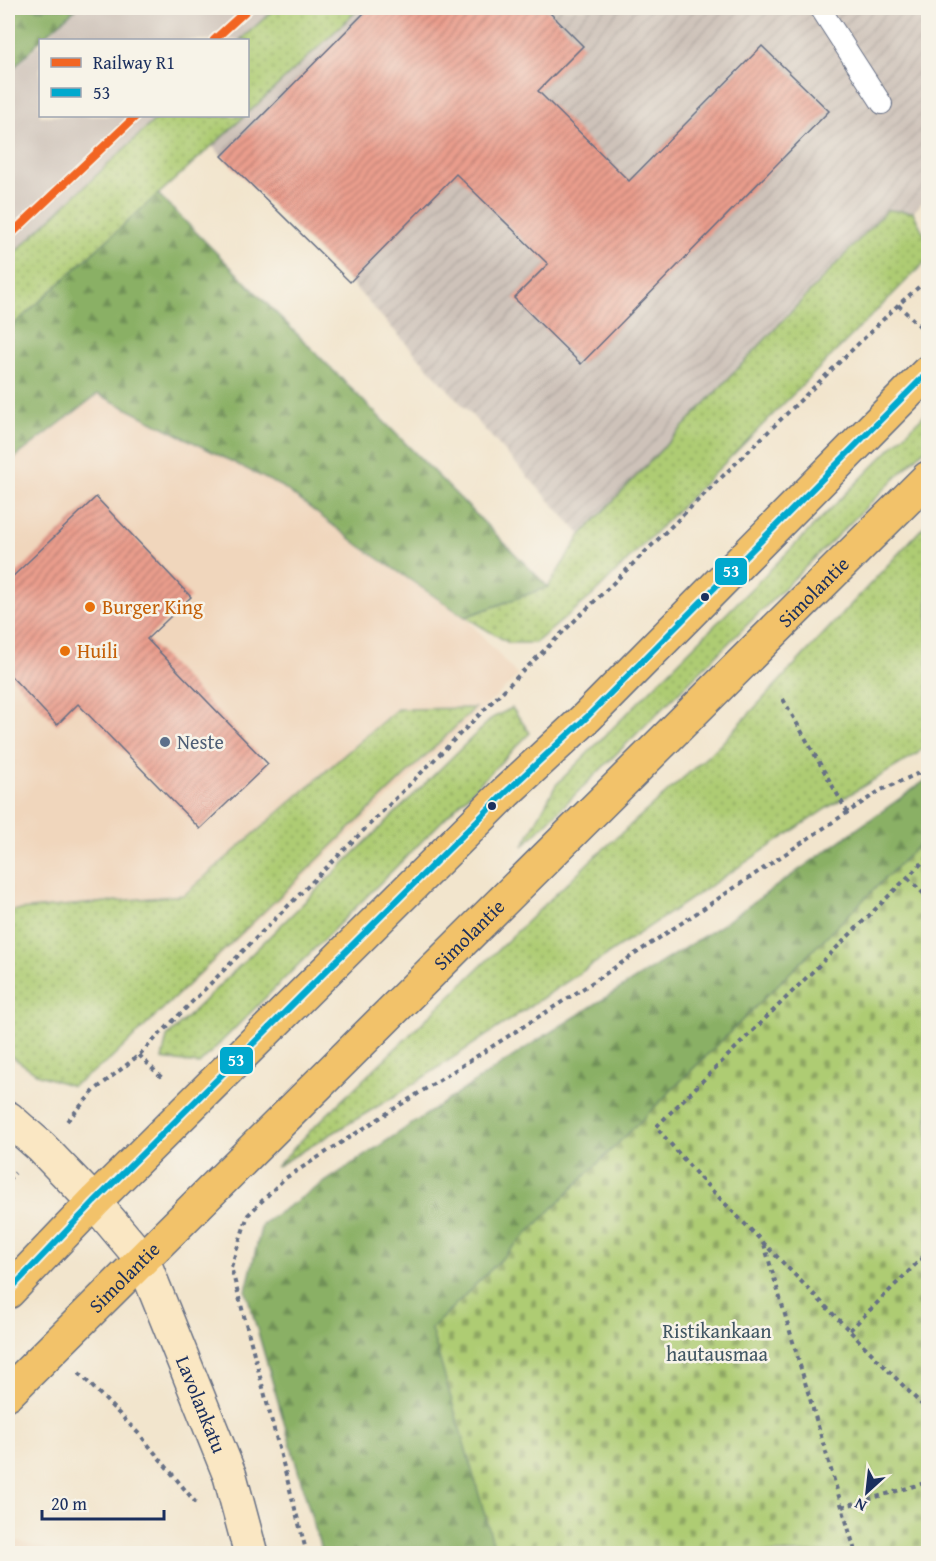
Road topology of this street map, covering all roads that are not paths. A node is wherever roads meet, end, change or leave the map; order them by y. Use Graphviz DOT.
graph roads {
  1 [pos="820,8"];
  2 [pos="882,104"];
  3 [pos="928,372"];
  4 [pos="928,478"];
  5 [pos="8,1118"];
  6 [pos="94,1202"];
  7 [pos="143,1260"];
  8 [pos="8,1292"];
  9 [pos="8,1393"];
  10 [pos="251,1554"];
  1 -- 2 [label="lane"];
  3 -- 6 [label="main road"];
  4 -- 7 [label="main road, Simolantie"];
  5 -- 6 [label="main road, Lavolankatu"];
  6 -- 7 [label="main road, Lavolankatu"];
  6 -- 8 [label="main road"];
  7 -- 9 [label="main road, Simolantie"];
  7 -- 10 [label="main road, Lavolankatu"];
}
